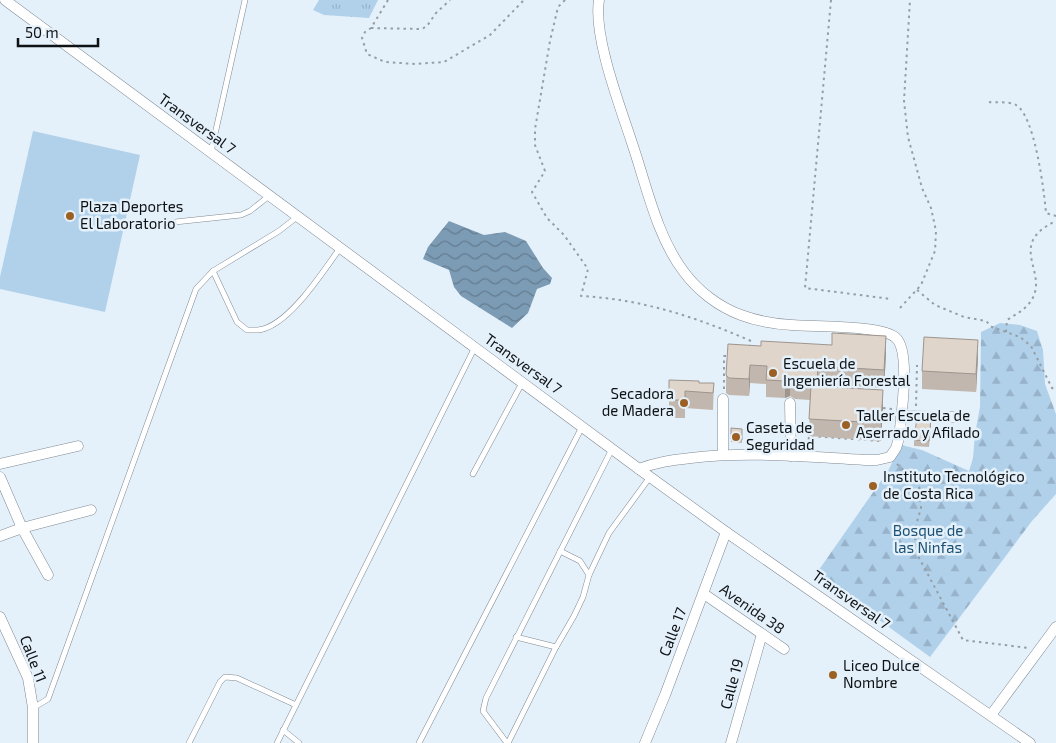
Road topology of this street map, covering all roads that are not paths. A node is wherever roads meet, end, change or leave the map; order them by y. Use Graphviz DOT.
graph roads {
  1 [pos="5,0"];
  2 [pos="245,0"];
  3 [pos="599,0"];
  4 [pos="211,152"];
  5 [pos="270,196"];
  6 [pos="298,217"];
  7 [pos="156,224"];
  8 [pos="340,248"];
  9 [pos="213,271"];
  10 [pos="474,347"];
  11 [pos="522,383"];
  12 [pos="724,399"];
  13 [pos="790,403"];
  14 [pos="897,414"];
  15 [pos="956,417"];
  16 [pos="582,427"];
  17 [pos="78,446"];
  18 [pos="612,449"];
  19 [pos="723,455"];
  20 [pos="790,456"];
  21 [pos="0,464"];
  22 [pos="639,468"];
  23 [pos="474,474"];
  24 [pos="0,477"];
  25 [pos="650,477"];
  26 [pos="91,510"];
  27 [pos="22,528"];
  28 [pos="726,532"];
  29 [pos="0,536"];
  30 [pos="560,551"];
  31 [pos="48,575"];
  32 [pos="589,575"];
  33 [pos="704,594"];
  34 [pos="0,617"];
  35 [pos="1056,627"];
  36 [pos="762,634"];
  37 [pos="516,637"];
  38 [pos="556,647"];
  39 [pos="784,649"];
  40 [pos="296,705"];
  41 [pos="33,708"];
  42 [pos="991,715"];
  43 [pos="283,730"];
  44 [pos="32,740"];
  45 [pos="189,743"];
  46 [pos="276,743"];
  47 [pos="300,743"];
  48 [pos="419,743"];
  49 [pos="507,743"];
  50 [pos="645,743"];
  51 [pos="731,743"];
  52 [pos="1030,743"];
  1 -- 4 [label="street, Transversal 7"];
  2 -- 4 [label="lane"];
  3 -- 14 [label="street"];
  4 -- 5 [label="street, Transversal 7"];
  5 -- 6 [label="street, Transversal 7"];
  5 -- 7 [label="lane"];
  6 -- 8 [label="street, Transversal 7"];
  6 -- 9 [label="lane"];
  8 -- 9 [label="lane"];
  8 -- 10 [label="street, Transversal 7"];
  9 -- 41 [label="lane"];
  10 -- 11 [label="street, Transversal 7"];
  10 -- 40 [label="lane"];
  11 -- 16 [label="street, Transversal 7"];
  11 -- 23 [label="lane"];
  12 -- 19 [label="street"];
  13 -- 20 [label="street"];
  14 -- 15 [label="street"];
  14 -- 20 [label="street"];
  16 -- 18 [label="street, Transversal 7"];
  16 -- 48 [label="lane"];
  17 -- 21 [label="street"];
  18 -- 22 [label="street, Transversal 7"];
  18 -- 30 [label="lane"];
  19 -- 20 [label="street"];
  19 -- 22 [label="street"];
  22 -- 25 [label="street, Transversal 7"];
  24 -- 27 [label="street"];
  25 -- 28 [label="street, Transversal 7"];
  25 -- 32 [label="lane"];
  26 -- 27 [label="street"];
  27 -- 29 [label="street"];
  27 -- 31 [label="street"];
  28 -- 33 [label="street, Calle 17"];
  28 -- 42 [label="street, Transversal 7"];
  30 -- 32 [label="lane"];
  30 -- 37 [label="lane"];
  32 -- 38 [label="lane"];
  33 -- 36 [label="street, Avenida 38"];
  33 -- 50 [label="street, Calle 17"];
  34 -- 41 [label="street, Calle 11"];
  35 -- 42 [label="street"];
  36 -- 39 [label="street, Avenida 38"];
  36 -- 51 [label="street, Calle 19"];
  37 -- 38 [label="lane"];
  37 -- 49 [label="lane"];
  38 -- 49 [label="lane"];
  40 -- 43 [label="lane"];
  40 -- 45 [label="lane"];
  41 -- 44 [label="street, Calle 11"];
  42 -- 52 [label="street, Transversal 7"];
  43 -- 46 [label="lane"];
  43 -- 47 [label="lane"];
}
